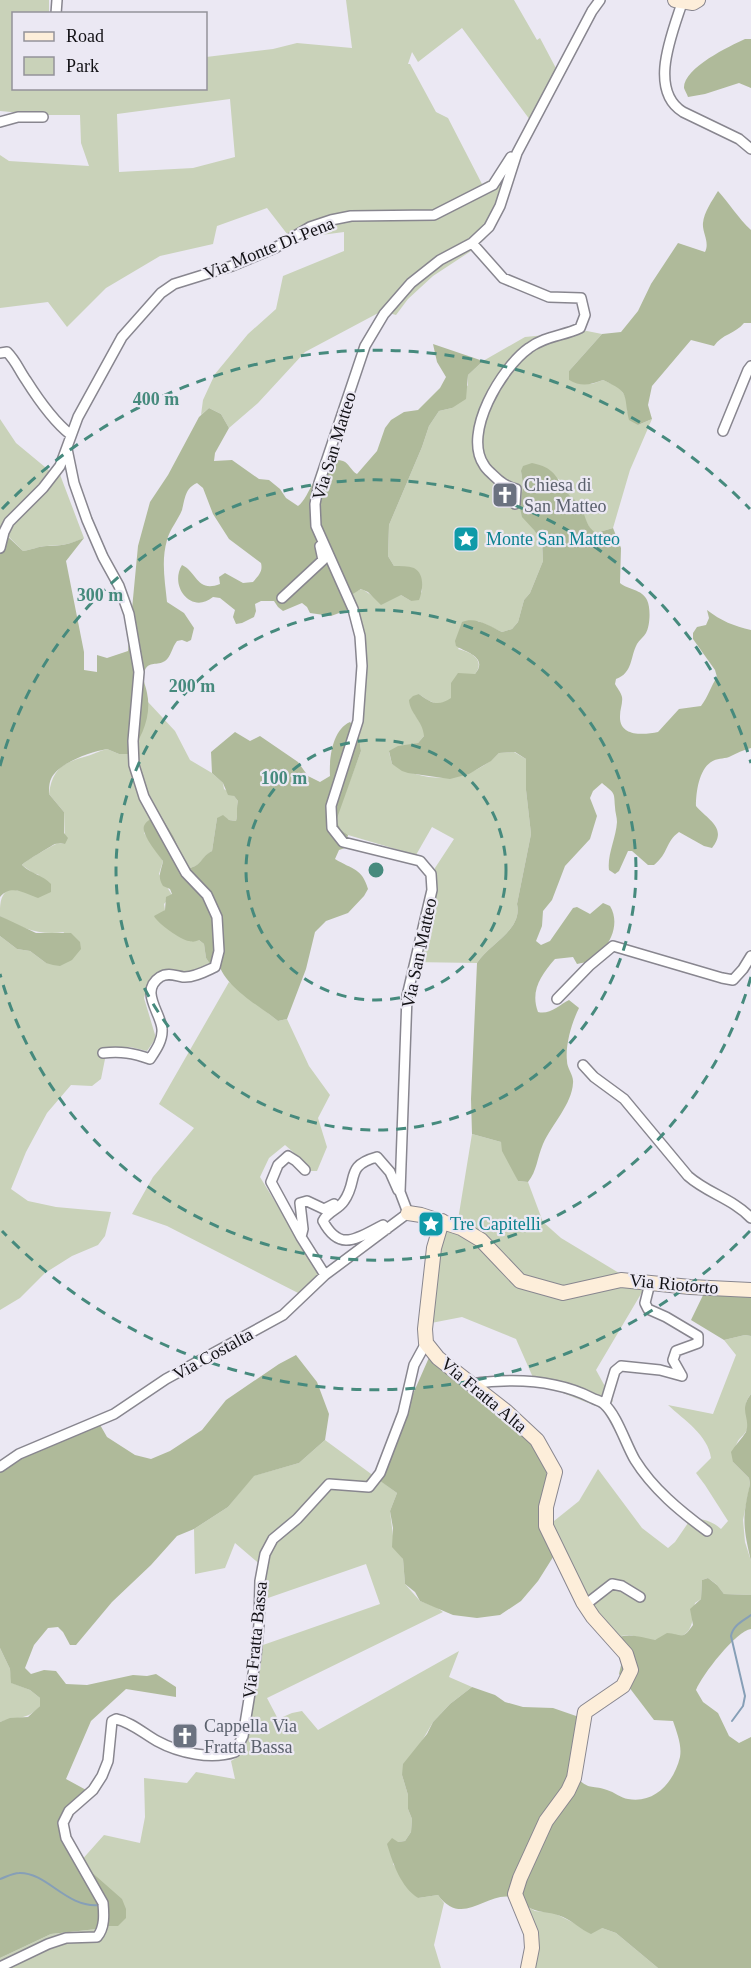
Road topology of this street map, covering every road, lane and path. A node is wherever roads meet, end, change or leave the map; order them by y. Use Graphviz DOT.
graph roads {
  1 [pos="600,0"];
  2 [pos="698,0"];
  3 [pos="678,1"];
  4 [pos="44,117"];
  5 [pos="0,122"];
  6 [pos="751,149"];
  7 [pos="518,153"];
  8 [pos="472,243"];
  9 [pos="0,353"];
  10 [pos="751,366"];
  11 [pos="723,431"];
  12 [pos="71,435"];
  13 [pos="67,449"];
  14 [pos="515,504"];
  15 [pos="316,526"];
  16 [pos="0,548"];
  17 [pos="282,597"];
  18 [pos="751,956"];
  19 [pos="557,999"];
  20 [pos="103,1053"];
  21 [pos="583,1065"];
  22 [pos="305,1170"];
  23 [pos="400,1192"];
  24 [pos="345,1201"];
  25 [pos="408,1213"];
  26 [pos="751,1218"];
  27 [pos="442,1221"];
  28 [pos="387,1228"];
  29 [pos="301,1237"];
  30 [pos="325,1275"];
  31 [pos="650,1283"];
  32 [pos="751,1288"];
  33 [pos="426,1343"];
  34 [pos="471,1384"];
  35 [pos="605,1404"];
  36 [pos="0,1467"];
  37 [pos="707,1531"];
  38 [pos="640,1597"];
  39 [pos="585,1605"];
  40 [pos="0,1967"];
  41 [pos="528,1968"];
  1 -- 7 [label="street, Via San Matteo"];
  2 -- 3 [label="street"];
  3 -- 6 [label="street"];
  4 -- 5 [label="street"];
  7 -- 8 [label="street, Via San Matteo"];
  7 -- 12 [label="street, Via Monte Di Pena"];
  8 -- 14 [label="street"];
  8 -- 15 [label="street, Via San Matteo"];
  9 -- 12 [label="street"];
  10 -- 11 [label="street"];
  12 -- 13 [label="street, Via Monte Di Pena"];
  13 -- 16 [label="street, Via Monte Di Pena"];
  13 -- 20 [label="street"];
  15 -- 17 [label="street"];
  15 -- 23 [label="street, Via San Matteo"];
  18 -- 19 [label="street"];
  21 -- 26 [label="street"];
  22 -- 29 [label="street"];
  23 -- 24 [label="street"];
  23 -- 25 [label="street, Via San Matteo"];
  24 -- 28 [label="street"];
  24 -- 29 [label="street"];
  25 -- 27 [label="street, Via Riotorto"];
  25 -- 28 [label="street, Via Costalta"];
  27 -- 31 [label="street, Via Riotorto"];
  27 -- 33 [label="street, Via Fratta Alta"];
  28 -- 30 [label="street, Via Costalta"];
  29 -- 30 [label="street"];
  30 -- 36 [label="street, Via Costalta"];
  31 -- 32 [label="street, Via Riotorto"];
  31 -- 35 [label="street"];
  33 -- 34 [label="street, Via Fratta Alta"];
  33 -- 40 [label="street, Via Fratta Bassa"];
  34 -- 35 [label="street"];
  34 -- 39 [label="street, Via Fratta Alta"];
  35 -- 37 [label="street"];
  38 -- 39 [label="street"];
  39 -- 41 [label="street, Via Fratta Alta"];
}
